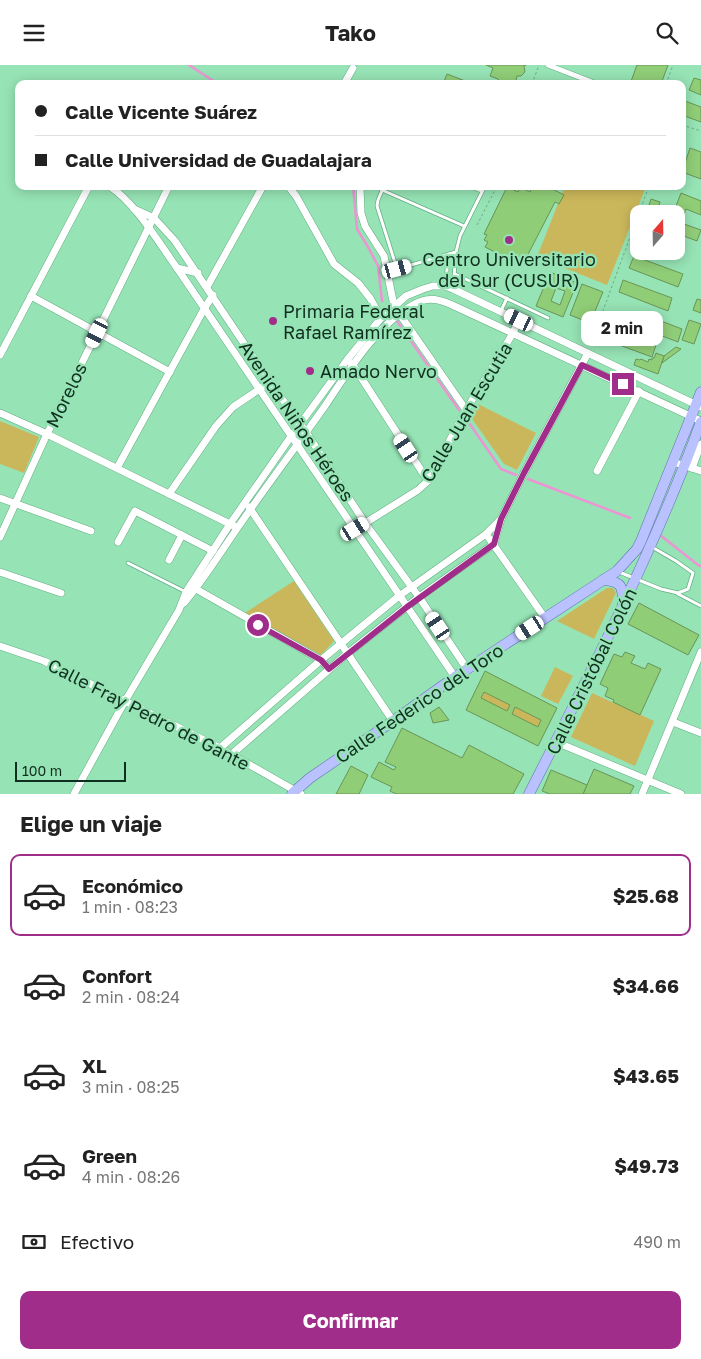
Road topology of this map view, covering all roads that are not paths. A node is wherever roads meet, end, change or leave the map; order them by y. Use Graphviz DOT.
graph roads {
  1 [pos="548,65"];
  2 [pos="353,68"];
  3 [pos="346,80"];
  4 [pos="587,80"];
  5 [pos="87,190"];
  6 [pos="114,190"];
  7 [pos="168,190"];
  8 [pos="261,190"];
  9 [pos="291,190"];
  10 [pos="360,190"];
  11 [pos="382,191"];
  12 [pos="482,191"];
  13 [pos="134,209"];
  14 [pos="154,217"];
  15 [pos="464,227"];
  16 [pos="148,229"];
  17 [pos="456,252"];
  18 [pos="447,255"];
  19 [pos="177,268"];
  20 [pos="198,273"];
  21 [pos="454,274"];
  22 [pos="445,286"];
  23 [pos="207,287"];
  24 [pos="453,289"];
  25 [pos="213,295"];
  26 [pos="31,296"];
  27 [pos="507,298"];
  28 [pos="394,306"];
  29 [pos="204,309"];
  30 [pos="500,311"];
  31 [pos="399,314"];
  32 [pos="381,318"];
  33 [pos="548,318"];
  34 [pos="519,320"];
  35 [pos="97,333"];
  36 [pos="513,333"];
  37 [pos="588,353"];
  38 [pos="0,355"];
  39 [pos="350,363"];
  40 [pos="582,365"];
  41 [pos="170,372"];
  42 [pos="270,383"];
  43 [pos="260,389"];
  44 [pos="639,391"];
  45 [pos="701,391"];
  46 [pos="698,406"];
  47 [pos="466,410"];
  48 [pos="0,413"];
  49 [pos="698,420"];
  50 [pos="300,424"];
  51 [pos="306,432"];
  52 [pos="47,433"];
  53 [pos="292,435"];
  54 [pos="298,444"];
  55 [pos="701,444"];
  56 [pos="673,462"];
  57 [pos="688,467"];
  58 [pos="117,468"];
  59 [pos="597,471"];
  60 [pos="701,471"];
  61 [pos="428,481"];
  62 [pos="169,494"];
  63 [pos="0,498"];
  64 [pos="16,504"];
  65 [pos="247,506"];
  66 [pos="501,519"];
  67 [pos="365,523"];
  68 [pos="234,526"];
  69 [pos="355,529"];
  70 [pos="91,531"];
  71 [pos="486,534"];
  72 [pos="182,535"];
  73 [pos="0,537"];
  74 [pos="641,541"];
  75 [pos="118,542"];
  76 [pos="494,544"];
  77 [pos="651,546"];
  78 [pos="212,551"];
  79 [pos="169,560"];
  80 [pos="128,563"];
  81 [pos="617,571"];
  82 [pos="0,572"];
  83 [pos="636,579"];
  84 [pos="603,580"];
  85 [pos="411,587"];
  86 [pos="196,589"];
  87 [pos="61,593"];
  88 [pos="186,593"];
  89 [pos="678,593"];
  90 [pos="399,596"];
  91 [pos="419,597"];
  92 [pos="623,605"];
  93 [pos="701,606"];
  94 [pos="407,607"];
  95 [pos="179,609"];
  96 [pos="545,618"];
  97 [pos="342,644"];
  98 [pos="0,646"];
  99 [pos="701,652"];
  100 [pos="348,653"];
  101 [pos="321,660"];
  102 [pos="699,661"];
  103 [pos="329,669"];
  104 [pos="467,669"];
  105 [pos="455,677"];
  106 [pos="125,701"];
  107 [pos="394,721"];
  108 [pos="673,722"];
  109 [pos="701,733"];
  110 [pos="556,742"];
  111 [pos="220,748"];
  112 [pos="232,754"];
  113 [pos="648,780"];
  114 [pos="296,793"];
  115 [pos="74,794"];
  116 [pos="529,794"];
  117 [pos="642,794"];
  118 [pos="681,794"];
  1 -- 4 [label="street"];
  2 -- 3 [label="street"];
  5 -- 26 [label="street"];
  6 -- 13 [label="street, Avenida Niños Héroes"];
  7 -- 14 [label="street, Morelos"];
  8 -- 23 [label="street"];
  9 -- 32 [label="street"];
  10 -- 28 [label="street"];
  11 -- 15 [label="lane"];
  11 -- 18 [label="lane"];
  12 -- 15 [label="lane"];
  13 -- 14 [label="street, Avenida Niños Héroes"];
  13 -- 16 [label="street, Avenida Niños Héroes"];
  14 -- 16 [label="street, Morelos"];
  14 -- 20 [label="street, Avenida Niños Héroes"];
  15 -- 17 [label="lane"];
  16 -- 19 [label="street, Avenida Niños Héroes"];
  16 -- 35 [label="street, Morelos"];
  17 -- 18 [label="lane"];
  17 -- 21 [label="lane"];
  18 -- 22 [label="lane"];
  19 -- 20 [label="street"];
  19 -- 29 [label="street, Avenida Niños Héroes"];
  20 -- 23 [label="street, Avenida Niños Héroes"];
  21 -- 24 [label="lane"];
  21 -- 27 [label="lane"];
  22 -- 24 [label="street"];
  22 -- 28 [label="street"];
  23 -- 25 [label="street, Avenida Niños Héroes"];
  24 -- 30 [label="street"];
  25 -- 29 [label="street"];
  25 -- 42 [label="street, Avenida Niños Héroes"];
  26 -- 35 [label="street"];
  26 -- 38 [label="street"];
  27 -- 30 [label="lane"];
  27 -- 33 [label="lane"];
  28 -- 31 [label="street"];
  28 -- 32 [label="street"];
  29 -- 41 [label="street"];
  29 -- 43 [label="street, Avenida Niños Héroes"];
  30 -- 34 [label="street"];
  31 -- 36 [label="street"];
  31 -- 39 [label="street"];
  31 -- 47 [label="street"];
  32 -- 39 [label="street"];
  34 -- 36 [label="street, Calle Juan Escutia"];
  34 -- 37 [label="street"];
  35 -- 41 [label="street"];
  35 -- 52 [label="street, Morelos"];
  36 -- 40 [label="street"];
  36 -- 47 [label="street, Calle Juan Escutia"];
  37 -- 40 [label="street"];
  37 -- 46 [label="street"];
  39 -- 50 [label="street"];
  39 -- 51 [label="street"];
  39 -- 61 [label="street"];
  40 -- 44 [label="street"];
  40 -- 66 [label="street"];
  41 -- 58 [label="street"];
  42 -- 43 [label="street"];
  42 -- 50 [label="street, Avenida Niños Héroes"];
  43 -- 53 [label="street, Avenida Niños Héroes"];
  43 -- 62 [label="street"];
  44 -- 49 [label="street"];
  44 -- 59 [label="street"];
  45 -- 46 [label="main road"];
  46 -- 49 [label="main road"];
  47 -- 61 [label="street, Calle Juan Escutia"];
  48 -- 52 [label="street"];
  49 -- 56 [label="main road, Calle Federico del Toro"];
  49 -- 57 [label="main road, Calle Cristóbal Colón"];
  50 -- 51 [label="street, Avenida Niños Héroes"];
  50 -- 53 [label="street"];
  51 -- 54 [label="street"];
  51 -- 67 [label="street, Avenida Niños Héroes"];
  52 -- 58 [label="street"];
  52 -- 64 [label="street, Morelos"];
  53 -- 54 [label="street, Avenida Niños Héroes"];
  53 -- 65 [label="street"];
  54 -- 65 [label="street"];
  54 -- 69 [label="street, Avenida Niños Héroes"];
  55 -- 57 [label="street"];
  56 -- 57 [label="street"];
  56 -- 74 [label="main road, Calle Federico del Toro"];
  57 -- 60 [label="street"];
  57 -- 77 [label="main road, Calle Cristóbal Colón"];
  58 -- 62 [label="street"];
  61 -- 67 [label="street, Calle Juan Escutia"];
  62 -- 68 [label="street"];
  63 -- 64 [label="street"];
  64 -- 70 [label="street"];
  64 -- 73 [label="street, Morelos"];
  65 -- 68 [label="street"];
  65 -- 97 [label="street"];
  66 -- 71 [label="street"];
  66 -- 76 [label="street"];
  67 -- 69 [label="street, Calle Juan Escutia"];
  67 -- 85 [label="street, Avenida Niños Héroes"];
  68 -- 78 [label="street"];
  68 -- 86 [label="street"];
  69 -- 90 [label="street, Avenida Niños Héroes"];
  71 -- 76 [label="street"];
  71 -- 85 [label="street"];
  72 -- 75 [label="street"];
  72 -- 78 [label="street"];
  72 -- 79 [label="street"];
  74 -- 77 [label="lane"];
  74 -- 81 [label="main road, Calle Federico del Toro"];
  76 -- 91 [label="street"];
  76 -- 96 [label="street"];
  77 -- 83 [label="main road, Calle Cristóbal Colón"];
  77 -- 89 [label="lane"];
  78 -- 88 [label="street"];
  80 -- 88 [label="lane"];
  81 -- 83 [label="lane"];
  81 -- 84 [label="main road, Calle Federico del Toro"];
  82 -- 87 [label="street"];
  83 -- 89 [label="lane"];
  83 -- 92 [label="main road, Calle Cristóbal Colón"];
  84 -- 92 [label="main road"];
  84 -- 96 [label="main road, Calle Federico del Toro"];
  85 -- 90 [label="street"];
  85 -- 91 [label="street, Avenida Niños Héroes"];
  86 -- 88 [label="street"];
  86 -- 95 [label="street"];
  86 -- 101 [label="street"];
  88 -- 95 [label="street"];
  89 -- 93 [label="lane"];
  90 -- 94 [label="street, Avenida Niños Héroes"];
  90 -- 97 [label="street"];
  91 -- 94 [label="street"];
  91 -- 104 [label="street, Avenida Niños Héroes"];
  92 -- 110 [label="main road, Calle Cristóbal Colón"];
  94 -- 100 [label="street"];
  94 -- 105 [label="street, Avenida Niños Héroes"];
  95 -- 106 [label="street"];
  96 -- 104 [label="main road, Calle Federico del Toro"];
  97 -- 100 [label="street"];
  97 -- 101 [label="street"];
  98 -- 106 [label="street, Calle Fray Pedro de Gante"];
  99 -- 102 [label="street"];
  100 -- 103 [label="street"];
  100 -- 107 [label="street"];
  101 -- 103 [label="street"];
  101 -- 111 [label="street"];
  102 -- 108 [label="street"];
  103 -- 112 [label="street"];
  104 -- 105 [label="main road, Calle Federico del Toro"];
  105 -- 107 [label="main road, Calle Federico del Toro"];
  106 -- 111 [label="street, Calle Fray Pedro de Gante"];
  106 -- 115 [label="street"];
  107 -- 114 [label="main road, Calle Federico del Toro"];
  108 -- 109 [label="street"];
  108 -- 113 [label="street"];
  110 -- 113 [label="street"];
  110 -- 116 [label="main road, Calle Cristóbal Colón"];
  111 -- 112 [label="street, Calle Fray Pedro de Gante"];
  112 -- 114 [label="street, Calle Fray Pedro de Gante"];
  113 -- 117 [label="street"];
  113 -- 118 [label="street"];
}
